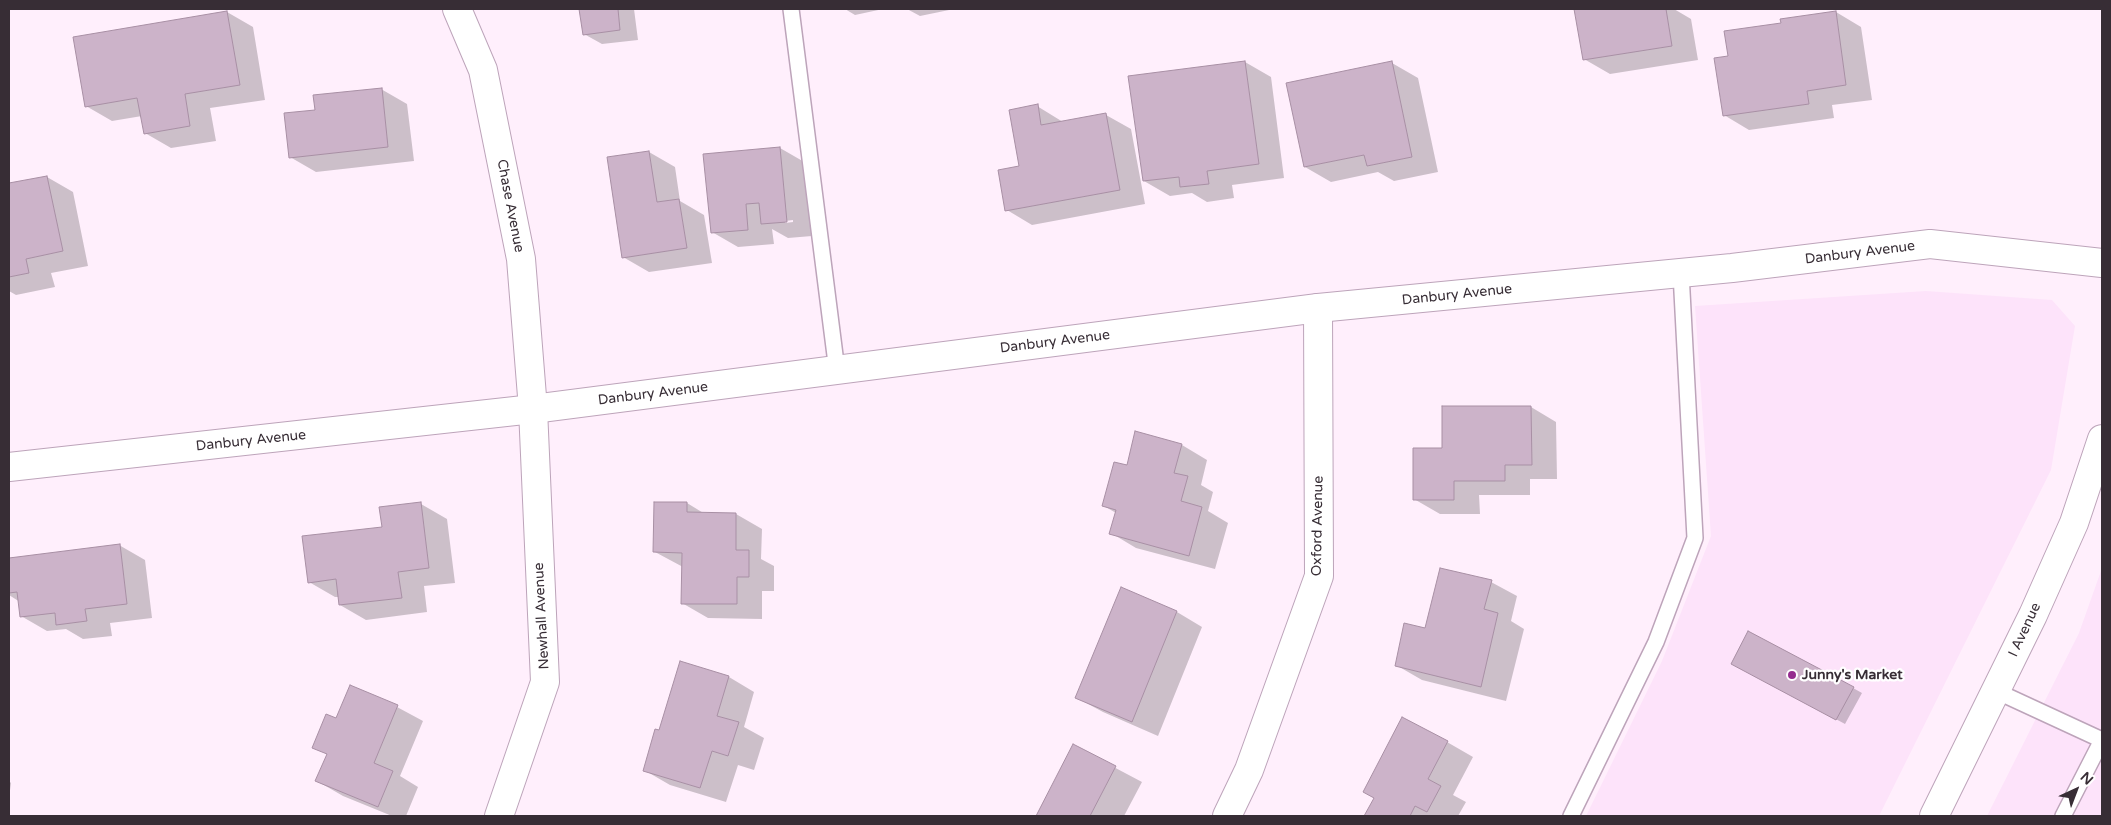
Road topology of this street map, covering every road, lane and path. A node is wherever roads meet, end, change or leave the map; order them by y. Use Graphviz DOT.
graph roads {
  1 [pos="457,9"];
  2 [pos="791,9"];
  3 [pos="2102,263"];
  4 [pos="1681,273"];
  5 [pos="1318,308"];
  6 [pos="837,371"];
  7 [pos="533,409"];
  8 [pos="2102,438"];
  9 [pos="9,467"];
  10 [pos="1996,691"];
  11 [pos="2102,740"];
  12 [pos="499,816"];
  13 [pos="1226,816"];
  14 [pos="1571,816"];
  15 [pos="1934,816"];
  16 [pos="2063,816"];
  1 -- 7 [label="street, Chase Avenue"];
  2 -- 6 [label="lane"];
  3 -- 4 [label="street, Danbury Avenue"];
  4 -- 5 [label="street, Danbury Avenue"];
  4 -- 14 [label="lane"];
  5 -- 6 [label="street, Danbury Avenue"];
  5 -- 13 [label="street, Oxford Avenue"];
  6 -- 7 [label="street, Danbury Avenue"];
  7 -- 9 [label="street, Danbury Avenue"];
  7 -- 12 [label="street, Newhall Avenue"];
  8 -- 10 [label="street, I Avenue"];
  10 -- 11 [label="lane"];
  10 -- 15 [label="street, I Avenue"];
  11 -- 16 [label="lane"];
}
